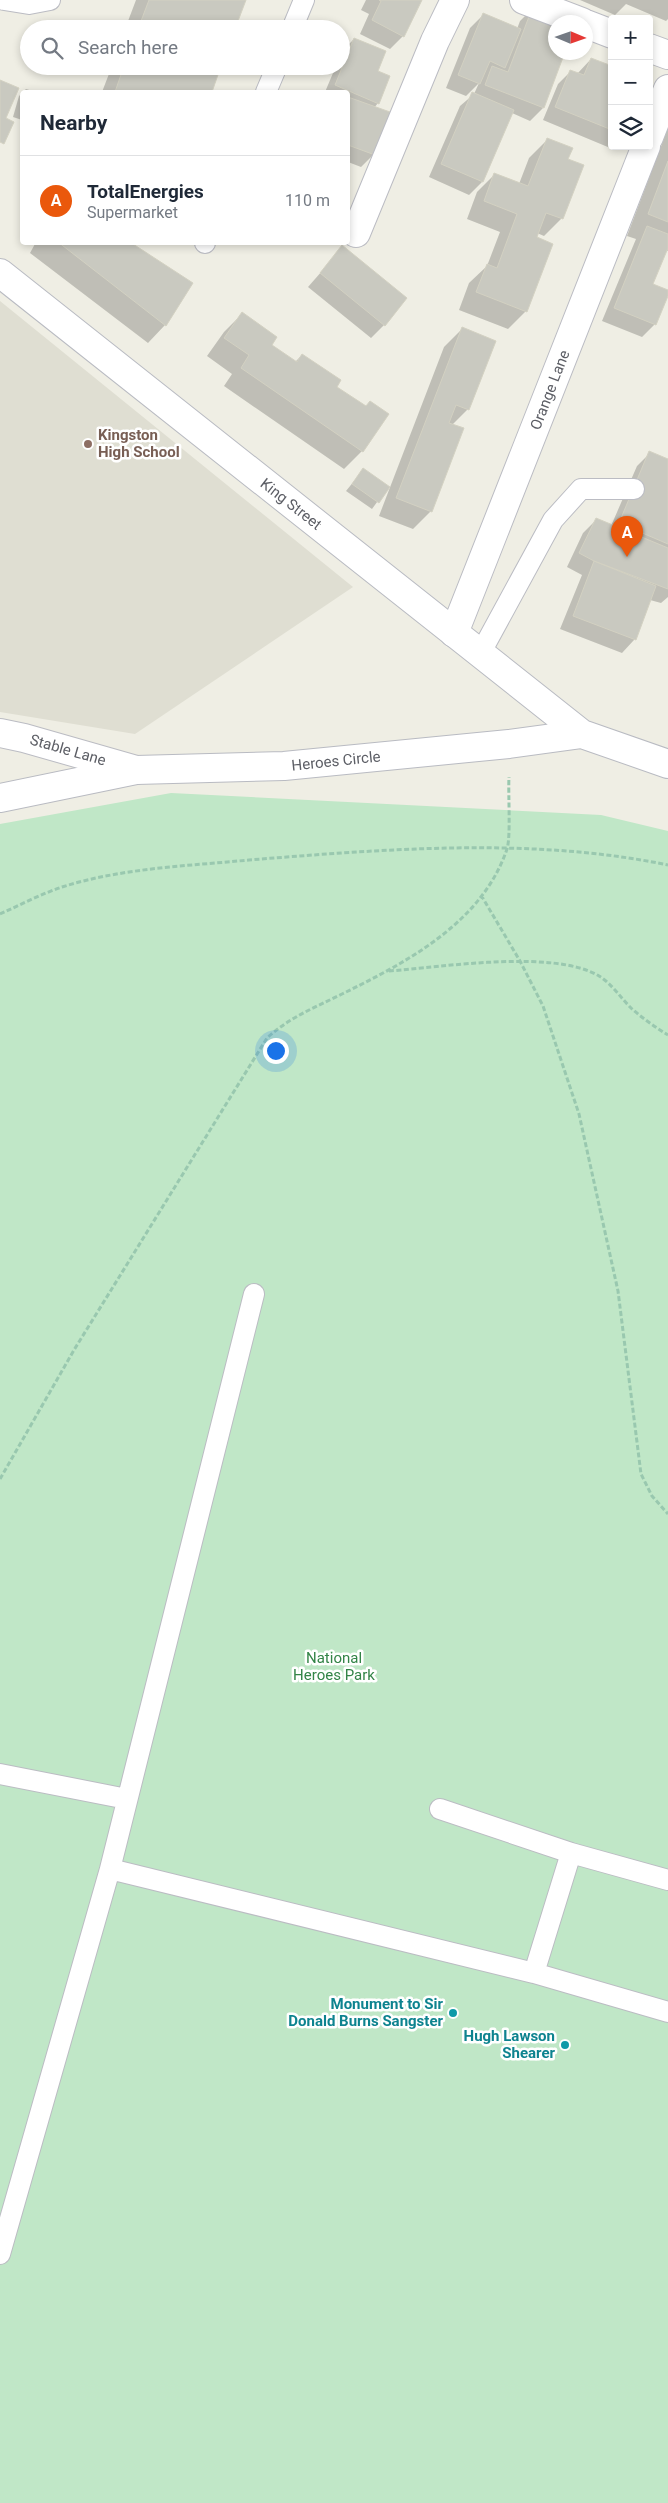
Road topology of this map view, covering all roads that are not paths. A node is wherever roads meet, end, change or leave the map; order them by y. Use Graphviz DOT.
graph roads {
  1 [pos="4,0"];
  2 [pos="50,0"];
  3 [pos="304,0"];
  4 [pos="455,0"];
  5 [pos="524,0"];
  6 [pos="564,15"];
  7 [pos="296,20"];
  8 [pos="593,27"];
  9 [pos="608,32"];
  10 [pos="653,49"];
  11 [pos="668,55"];
  12 [pos="273,75"];
  13 [pos="668,89"];
  14 [pos="267,90"];
  15 [pos="653,127"];
  16 [pos="644,150"];
  17 [pos="356,233"];
  18 [pos="0,273"];
  19 [pos="634,489"];
  20 [pos="454,633"];
  21 [pos="480,654"];
  22 [pos="0,733"];
  23 [pos="582,734"];
  24 [pos="668,764"];
  25 [pos="136,770"];
  26 [pos="0,798"];
  27 [pos="254,1294"];
  28 [pos="0,1774"];
  29 [pos="127,1799"];
  30 [pos="440,1809"];
  31 [pos="571,1853"];
  32 [pos="110,1869"];
  33 [pos="668,1880"];
  34 [pos="534,1973"];
  35 [pos="668,2012"];
  36 [pos="0,2254"];
  1 -- 2 [label="lane"];
  3 -- 7 [label="lane"];
  4 -- 17 [label="street"];
  5 -- 6 [label="street"];
  8 -- 9 [label="street"];
  10 -- 11 [label="street"];
  12 -- 14 [label="lane"];
  13 -- 15 [label="street"];
  16 -- 20 [label="street, Orange Lane"];
  18 -- 20 [label="street, King Street"];
  19 -- 21 [label="lane"];
  20 -- 21 [label="street, King Street"];
  21 -- 23 [label="street, King Street"];
  22 -- 25 [label="street, Stable Lane"];
  23 -- 24 [label="street, Heroes Circle"];
  23 -- 25 [label="street, Heroes Circle"];
  25 -- 26 [label="street, Heroes Circle"];
  27 -- 29 [label="lane"];
  28 -- 29 [label="lane"];
  29 -- 32 [label="lane"];
  30 -- 31 [label="lane"];
  31 -- 33 [label="lane"];
  31 -- 34 [label="lane"];
  32 -- 34 [label="lane"];
  32 -- 36 [label="lane"];
  34 -- 35 [label="lane"];
}
